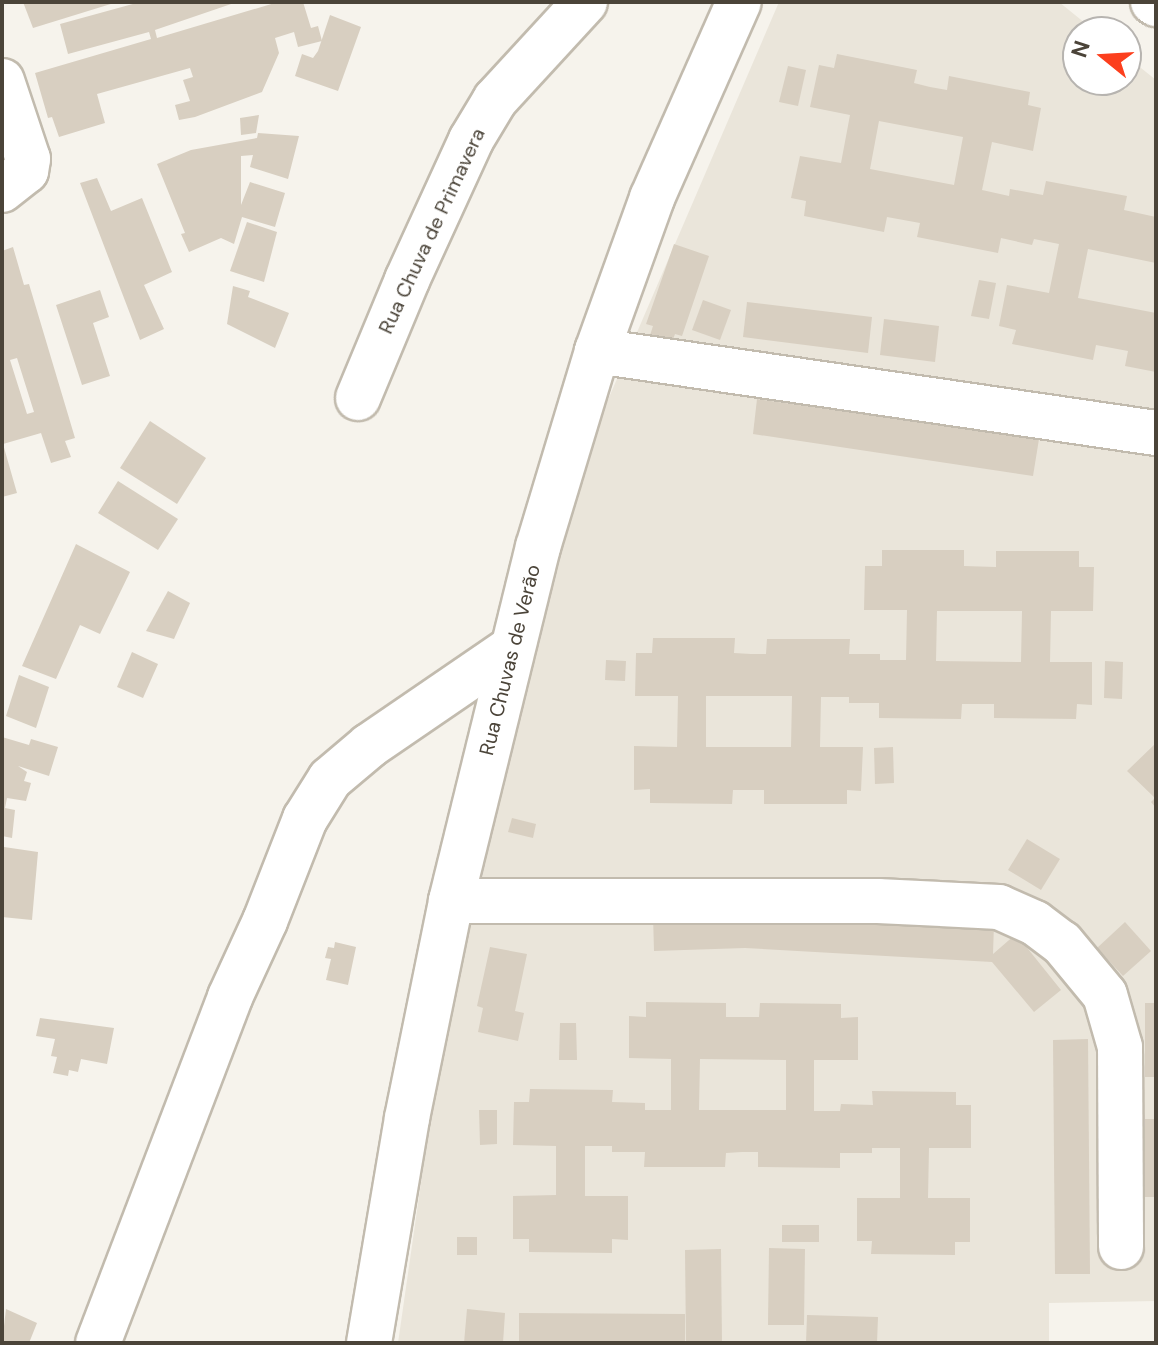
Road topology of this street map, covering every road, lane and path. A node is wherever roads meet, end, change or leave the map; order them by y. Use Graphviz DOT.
graph roads {
  1 [pos="585,2"];
  2 [pos="739,2"];
  3 [pos="2,81"];
  4 [pos="14,180"];
  5 [pos="597,351"];
  6 [pos="358,398"];
  7 [pos="1156,433"];
  8 [pos="512,648"];
  9 [pos="451,901"];
  10 [pos="1121,1247"];
  11 [pos="98,1343"];
  12 [pos="369,1343"];
  1 -- 6 [label="street, Rua Chuva de Primavera"];
  2 -- 5 [label="street, Rua Chuvas de Verão"];
  3 -- 4 [label="street"];
  5 -- 7 [label="street"];
  5 -- 8 [label="street, Rua Chuvas de Verão"];
  8 -- 9 [label="street, Rua Chuvas de Verão"];
  8 -- 11 [label="street"];
  9 -- 10 [label="street"];
  9 -- 12 [label="street, Rua Chuvas de Verão"];
}
